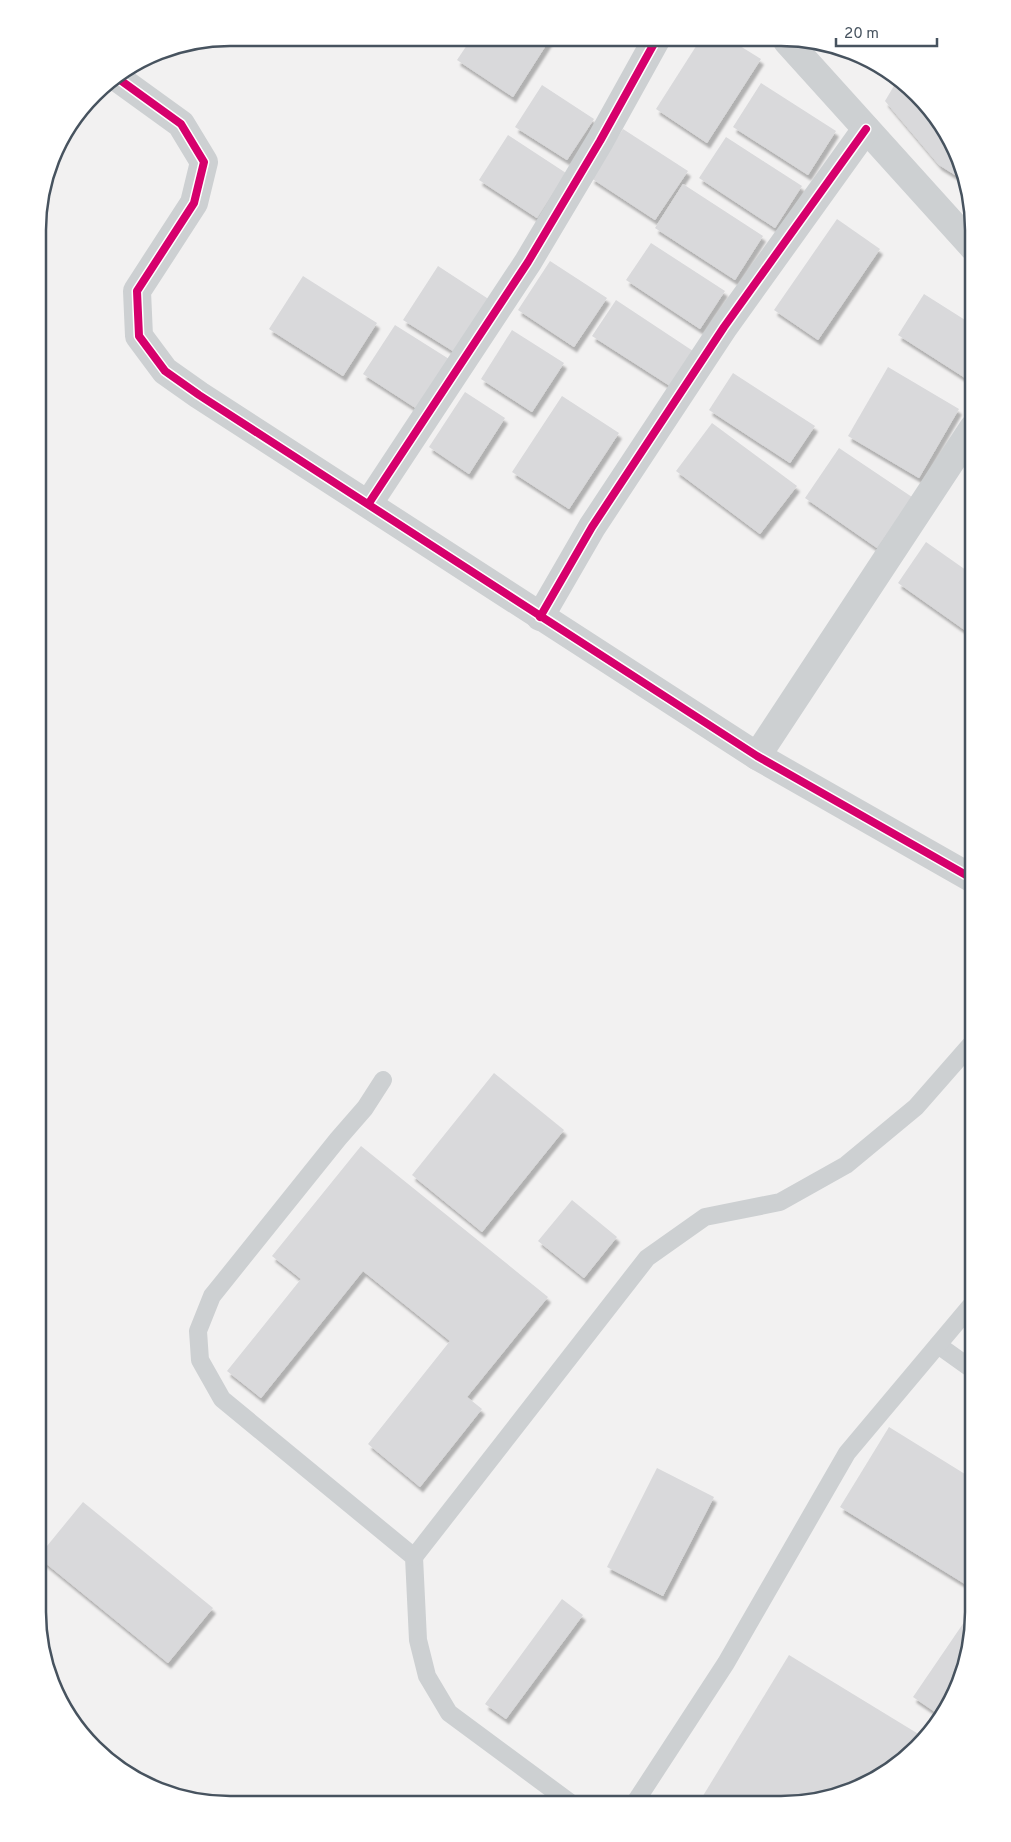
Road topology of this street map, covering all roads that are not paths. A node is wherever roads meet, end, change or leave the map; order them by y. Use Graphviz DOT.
graph roads {
  1 [pos="653,46"];
  2 [pos="792,47"];
  3 [pos="122,81"];
  4 [pos="866,129"];
  5 [pos="965,236"];
  6 [pos="965,442"];
  7 [pos="369,503"];
  8 [pos="540,617"];
  9 [pos="757,756"];
  10 [pos="965,874"];
  11 [pos="965,1051"];
  12 [pos="384,1080"];
  13 [pos="965,1313"];
  14 [pos="938,1345"];
  15 [pos="965,1364"];
  16 [pos="414,1557"];
  17 [pos="561,1796"];
  18 [pos="639,1796"];
  1 -- 7 [label="street"];
  2 -- 4 [label="street"];
  3 -- 7 [label="street"];
  4 -- 5 [label="street"];
  4 -- 8 [label="street"];
  6 -- 9 [label="street"];
  7 -- 8 [label="street"];
  8 -- 9 [label="street"];
  9 -- 10 [label="street"];
  11 -- 16 [label="lane"];
  12 -- 16 [label="lane"];
  13 -- 14 [label="lane"];
  14 -- 15 [label="lane"];
  14 -- 18 [label="lane"];
  16 -- 17 [label="lane"];
}
